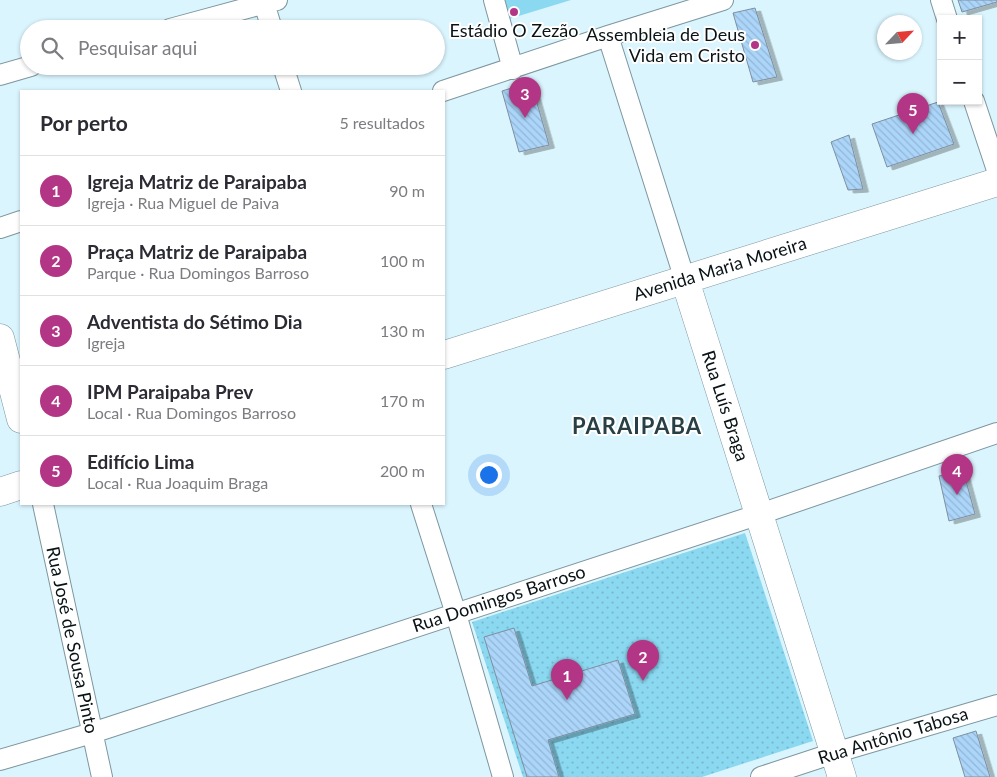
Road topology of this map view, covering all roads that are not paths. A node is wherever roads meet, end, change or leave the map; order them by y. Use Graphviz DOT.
graph roads {
  1 [pos="494,0"];
  2 [pos="723,0"];
  3 [pos="941,0"];
  4 [pos="268,1"];
  5 [pos="946,15"];
  6 [pos="202,20"];
  7 [pos="271,20"];
  8 [pos="608,36"];
  9 [pos="20,69"];
  10 [pos="513,69"];
  11 [pos="0,75"];
  12 [pos="286,75"];
  13 [pos="291,90"];
  14 [pos="445,91"];
  15 [pos="975,105"];
  16 [pos="997,170"];
  17 [pos="997,182"];
  18 [pos="20,221"];
  19 [pos="0,228"];
  20 [pos="685,280"];
  21 [pos="0,338"];
  22 [pos="445,355"];
  23 [pos="20,415"];
  24 [pos="997,433"];
  25 [pos="20,485"];
  26 [pos="0,492"];
  27 [pos="42,505"];
  28 [pos="421,505"];
  29 [pos="760,514"];
  30 [pos="456,614"];
  31 [pos="997,705"];
  32 [pos="92,733"];
  33 [pos="0,760"];
  34 [pos="838,765"];
  35 [pos="102,777"];
  36 [pos="503,777"];
  37 [pos="761,777"];
  1 -- 10 [label="street"];
  2 -- 8 [label="street"];
  3 -- 5 [label="street"];
  4 -- 6 [label="street"];
  4 -- 7 [label="street"];
  8 -- 10 [label="street"];
  8 -- 20 [label="street, Rua Luís Braga"];
  9 -- 11 [label="street"];
  10 -- 14 [label="street"];
  12 -- 13 [label="street"];
  15 -- 16 [label="street"];
  17 -- 20 [label="main road, Avenida Maria Moreira"];
  18 -- 19 [label="street"];
  20 -- 22 [label="main road, Avenida Maria Moreira"];
  20 -- 29 [label="main road, Rua Luís Braga"];
  21 -- 23 [label="main road"];
  24 -- 29 [label="street, Rua Domingos Barroso"];
  25 -- 26 [label="main road"];
  27 -- 32 [label="street, Rua José de Sousa Pinto"];
  28 -- 30 [label="street"];
  29 -- 30 [label="street, Rua Domingos Barroso"];
  29 -- 34 [label="main road, Rua Luís Braga"];
  30 -- 32 [label="street, Rua Domingos Barroso"];
  30 -- 36 [label="street"];
  31 -- 34 [label="street, Rua Antônio Tabosa"];
  32 -- 33 [label="street, Rua Domingos Barroso"];
  32 -- 35 [label="street, Rua José de Sousa Pinto"];
  34 -- 37 [label="street, Rua Antônio Tabosa"];
}
